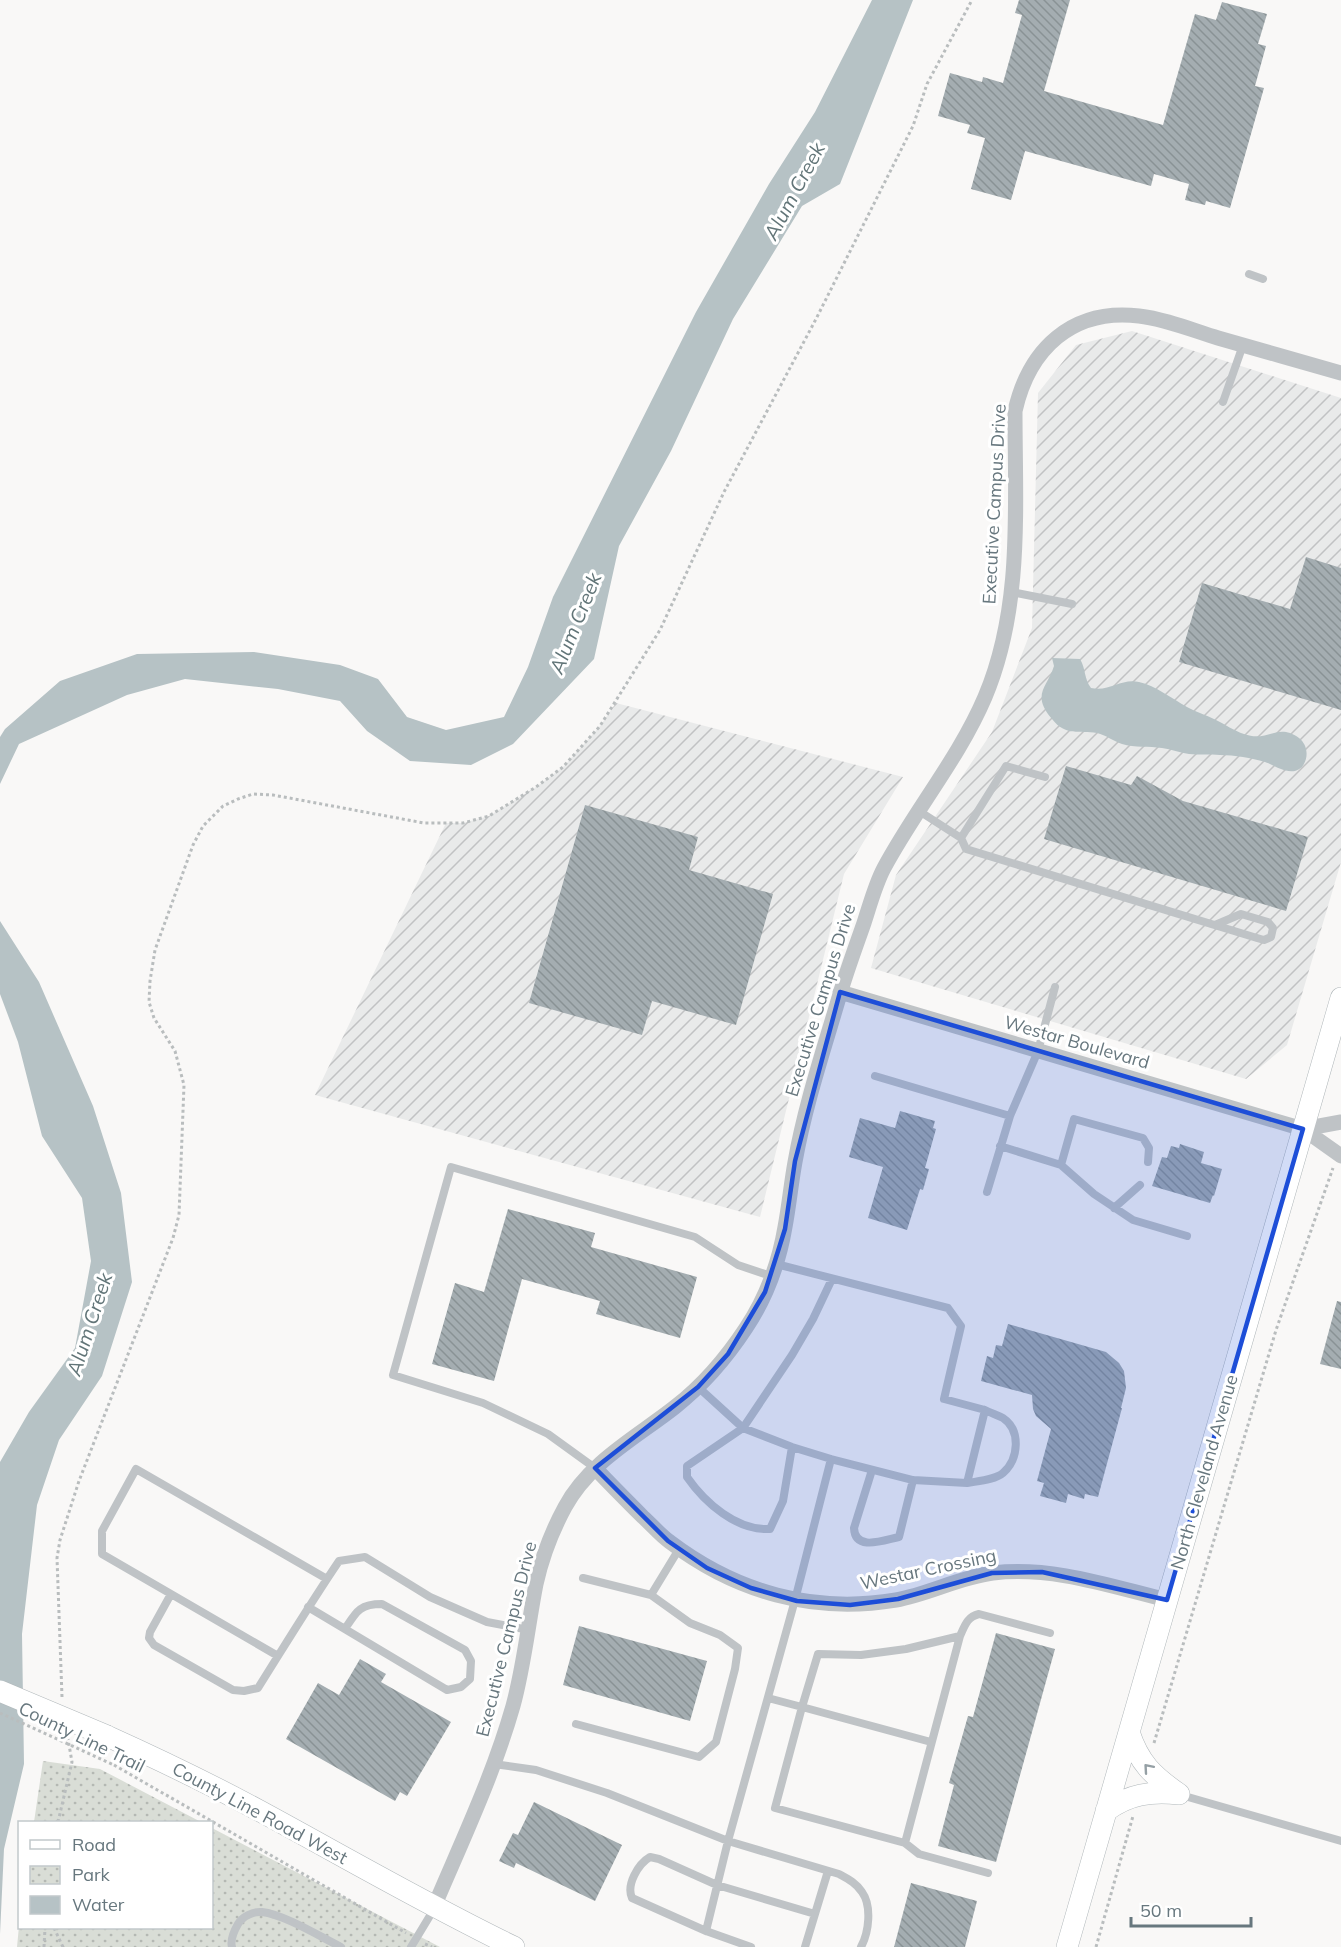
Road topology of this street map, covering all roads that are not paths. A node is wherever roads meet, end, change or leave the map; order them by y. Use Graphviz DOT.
graph roads {
  1 [pos="1249,274"];
  2 [pos="1263,279"];
  3 [pos="1243,345"];
  4 [pos="1341,373"];
  5 [pos="1223,402"];
  6 [pos="1012,592"];
  7 [pos="1072,604"];
  8 [pos="1045,777"];
  9 [pos="919,811"];
  10 [pos="961,838"];
  11 [pos="1215,925"];
  12 [pos="1055,987"];
  13 [pos="840,992"];
  14 [pos="1341,998"];
  15 [pos="1038,1050"];
  16 [pos="875,1077"];
  17 [pos="1010,1116"];
  18 [pos="1341,1122"];
  19 [pos="1303,1129"];
  20 [pos="1000,1146"];
  21 [pos="1340,1156"];
  22 [pos="1148,1162"];
  23 [pos="1060,1165"];
  24 [pos="1140,1185"];
  25 [pos="987,1192"];
  26 [pos="1114,1208"];
  27 [pos="1187,1236"];
  28 [pos="774,1270"];
  29 [pos="832,1279"];
  30 [pos="698,1387"];
  31 [pos="985,1410"];
  32 [pos="743,1428"];
  33 [pos="792,1447"];
  34 [pos="831,1459"];
  35 [pos="595,1468"];
  36 [pos="872,1470"];
  37 [pos="913,1480"];
  38 [pos="967,1483"];
  39 [pos="679,1549"];
  40 [pos="583,1578"];
  41 [pos="327,1579"];
  42 [pos="171,1594"];
  43 [pos="651,1596"];
  44 [pos="795,1600"];
  45 [pos="1167,1600"];
  46 [pos="308,1607"];
  47 [pos="345,1629"];
  48 [pos="529,1630"];
  49 [pos="1050,1633"];
  50 [pos="960,1636"];
  51 [pos="278,1656"];
  52 [pos="0,1691"];
  53 [pos="768,1698"];
  54 [pos="802,1707"];
  55 [pos="576,1724"];
  56 [pos="1129,1732"];
  57 [pos="932,1742"];
  58 [pos="494,1764"];
  59 [pos="1179,1794"];
  60 [pos="1106,1811"];
  61 [pos="728,1841"];
  62 [pos="1341,1841"];
  63 [pos="904,1843"];
  64 [pos="828,1871"];
  65 [pos="988,1873"];
  66 [pos="717,1885"];
  67 [pos="434,1907"];
  68 [pos="815,1914"];
  69 [pos="706,1931"];
  70 [pos="232,1947"];
  71 [pos="341,1947"];
  72 [pos="411,1947"];
  73 [pos="514,1947"];
  74 [pos="751,1947"];
  75 [pos="805,1947"];
  76 [pos="861,1947"];
  77 [pos="1067,1947"];
  1 -- 2 [label="lane"];
  3 -- 4 [label="street, Executive Campus Drive"];
  3 -- 5 [label="lane"];
  3 -- 6 [label="street, Executive Campus Drive"];
  6 -- 7 [label="lane"];
  6 -- 9 [label="street, Executive Campus Drive"];
  8 -- 10 [label="lane"];
  9 -- 10 [label="lane"];
  9 -- 13 [label="street, Executive Campus Drive"];
  10 -- 11 [label="lane"];
  11 -- 11 [label="lane"];
  12 -- 15 [label="lane"];
  13 -- 15 [label="street, Westar Boulevard"];
  13 -- 28 [label="street, Executive Campus Drive"];
  14 -- 19 [label="main road, North Cleveland Avenue"];
  15 -- 17 [label="lane"];
  15 -- 19 [label="street, Westar Boulevard"];
  16 -- 17 [label="lane"];
  17 -- 20 [label="lane"];
  18 -- 19 [label="street, Westar Boulevard"];
  19 -- 21 [label="street, Westar Boulevard"];
  19 -- 45 [label="main road, North Cleveland Avenue"];
  20 -- 23 [label="lane"];
  20 -- 25 [label="lane"];
  22 -- 23 [label="lane"];
  23 -- 26 [label="lane"];
  24 -- 26 [label="lane"];
  26 -- 27 [label="lane"];
  28 -- 29 [label="lane"];
  28 -- 30 [label="street, Executive Campus Drive"];
  28 -- 35 [label="lane"];
  29 -- 31 [label="lane"];
  29 -- 32 [label="lane"];
  30 -- 32 [label="lane"];
  30 -- 35 [label="street, Executive Campus Drive"];
  31 -- 38 [label="lane"];
  31 -- 38 [label="lane"];
  32 -- 33 [label="lane"];
  32 -- 33 [label="lane"];
  33 -- 34 [label="lane"];
  34 -- 36 [label="lane"];
  34 -- 44 [label="lane"];
  35 -- 39 [label="street, Westar Crossing"];
  35 -- 48 [label="street, Executive Campus Drive"];
  36 -- 37 [label="lane"];
  36 -- 37 [label="lane"];
  37 -- 38 [label="lane"];
  39 -- 43 [label="lane"];
  39 -- 44 [label="street, Westar Crossing"];
  40 -- 43 [label="lane"];
  41 -- 42 [label="lane"];
  41 -- 46 [label="lane"];
  41 -- 48 [label="lane"];
  42 -- 51 [label="lane"];
  42 -- 51 [label="lane"];
  43 -- 55 [label="lane"];
  44 -- 45 [label="street, Westar Crossing"];
  44 -- 53 [label="lane"];
  45 -- 56 [label="main road, North Cleveland Avenue"];
  46 -- 47 [label="lane"];
  46 -- 51 [label="lane"];
  47 -- 47 [label="lane"];
  48 -- 58 [label="street, Executive Campus Drive"];
  49 -- 50 [label="lane"];
  50 -- 54 [label="lane"];
  50 -- 57 [label="lane"];
  52 -- 67 [label="main road, County Line Road West, bridge"];
  53 -- 54 [label="lane"];
  53 -- 61 [label="lane"];
  54 -- 57 [label="lane"];
  54 -- 63 [label="lane"];
  56 -- 59 [label="main road"];
  56 -- 60 [label="main road, North Cleveland Avenue"];
  57 -- 63 [label="lane"];
  58 -- 61 [label="lane"];
  58 -- 67 [label="street, Executive Campus Drive"];
  59 -- 60 [label="main road"];
  59 -- 62 [label="lane"];
  60 -- 77 [label="main road, North Cleveland Avenue"];
  61 -- 64 [label="lane"];
  61 -- 66 [label="lane"];
  63 -- 65 [label="lane"];
  64 -- 68 [label="lane"];
  64 -- 76 [label="lane"];
  66 -- 68 [label="lane"];
  66 -- 69 [label="lane"];
  66 -- 69 [label="lane"];
  67 -- 72 [label="lane"];
  67 -- 73 [label="main road, County Line Road West"];
  68 -- 75 [label="lane"];
  69 -- 74 [label="lane"];
  70 -- 71 [label="lane"];
}
